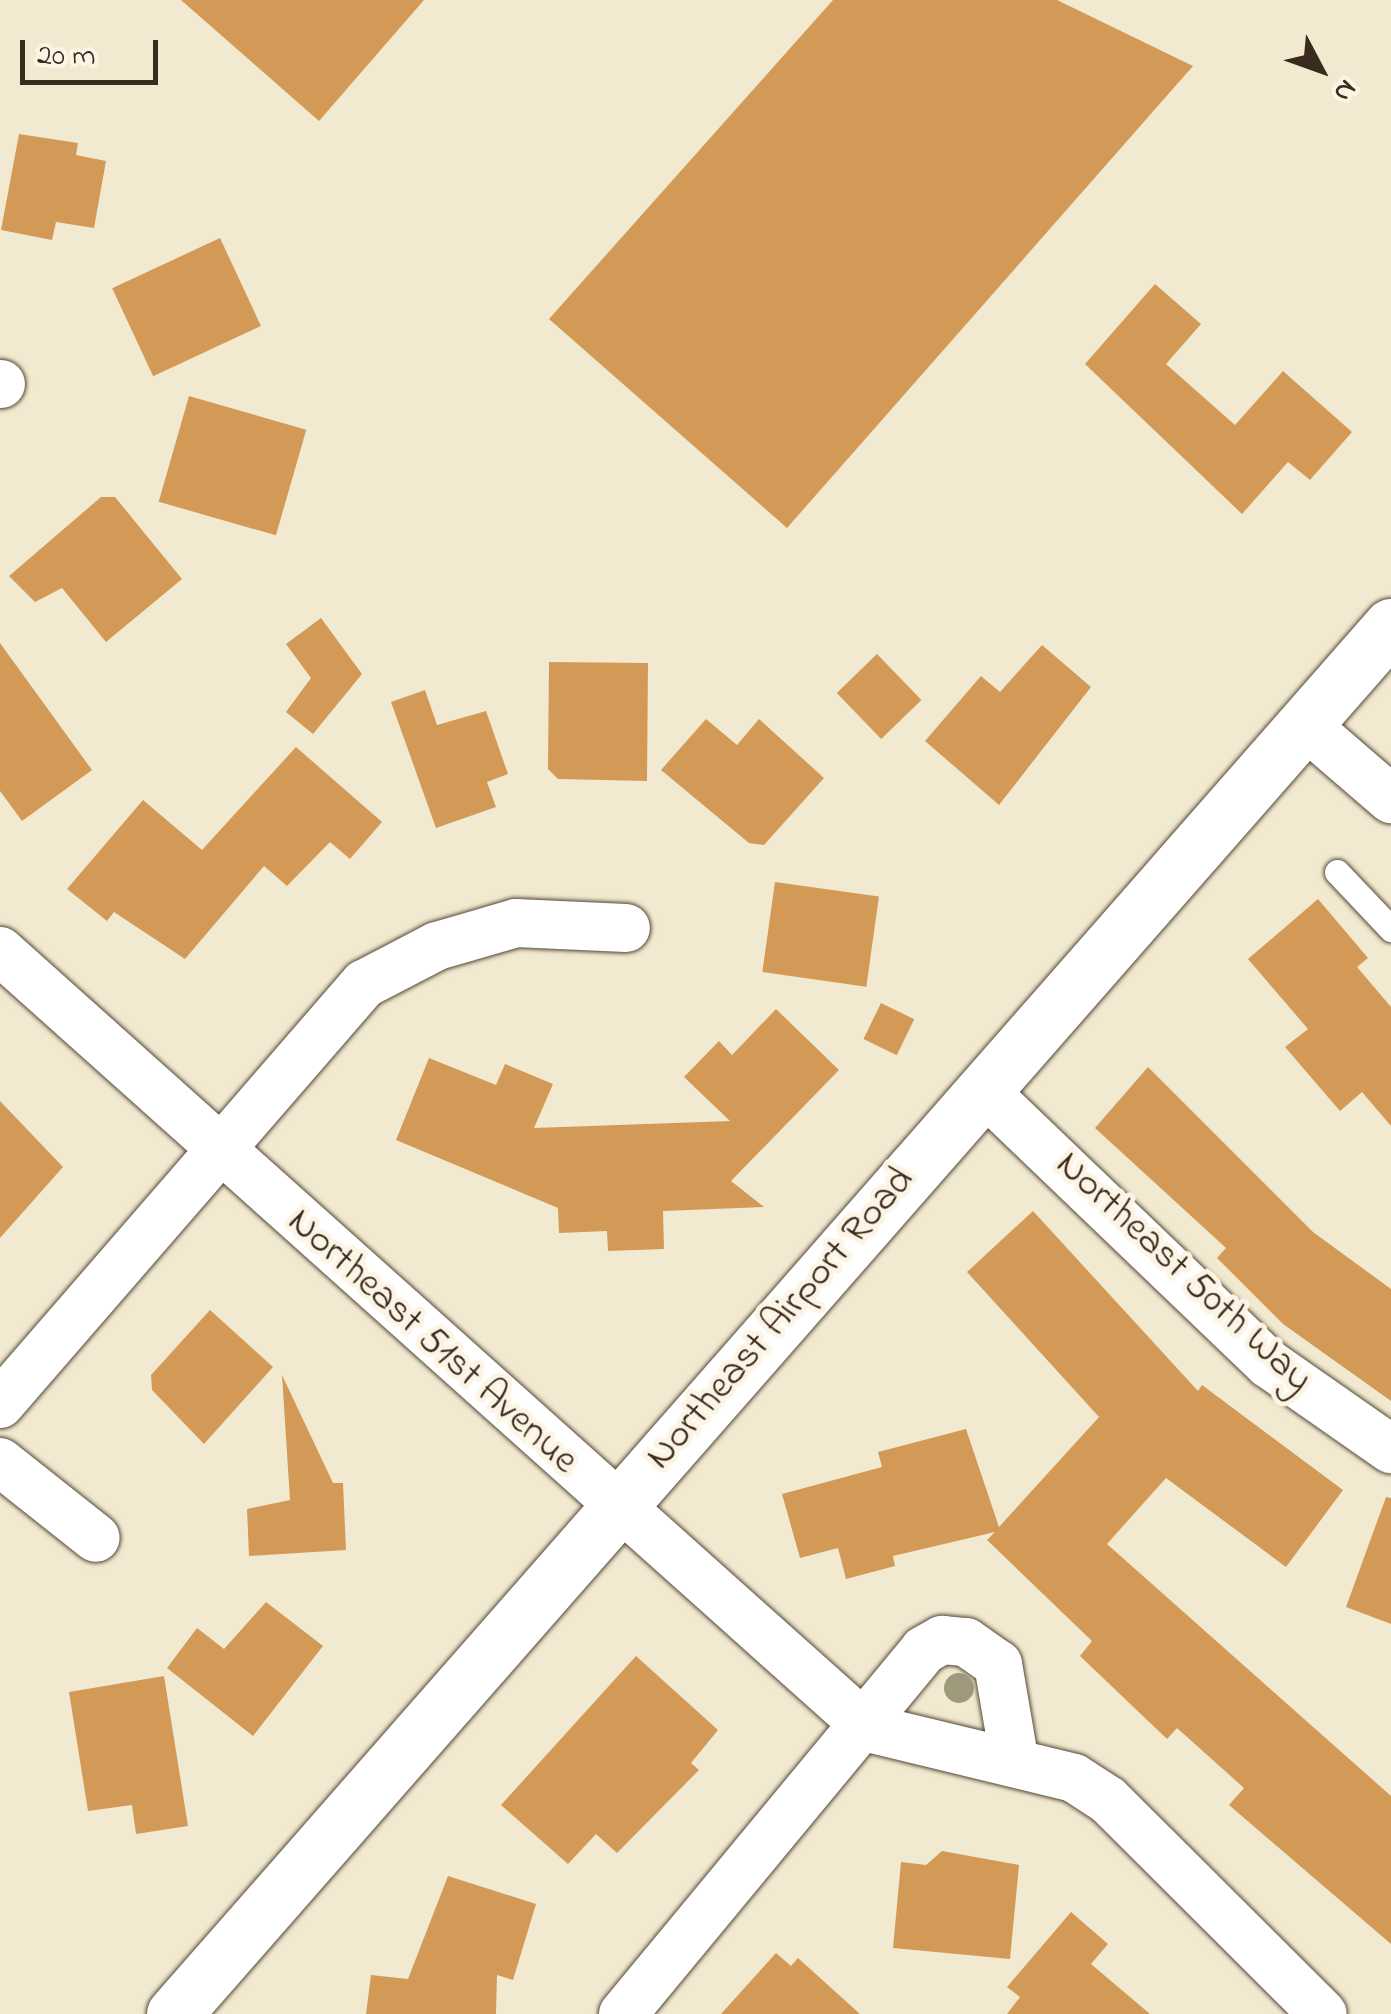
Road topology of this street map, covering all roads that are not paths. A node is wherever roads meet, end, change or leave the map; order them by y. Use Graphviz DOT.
graph roads {
  1 [pos="1391,626"];
  2 [pos="1304,724"];
  3 [pos="1391,799"];
  4 [pos="1337,872"];
  5 [pos="626,928"];
  6 [pos="1391,930"];
  7 [pos="0,952"];
  8 [pos="982,1089"];
  9 [pos="219,1152"];
  10 [pos="0,1404"];
  11 [pos="1391,1449"];
  12 [pos="0,1462"];
  13 [pos="618,1506"];
  14 [pos="96,1538"];
  15 [pos="868,1728"];
  16 [pos="1014,1758"];
  17 [pos="623,2009"];
  18 [pos="174,2014"];
  19 [pos="1322,2014"];
  1 -- 2 [label="street, Northeast Airport Road"];
  2 -- 3 [label="street"];
  2 -- 8 [label="street, Northeast Airport Road"];
  4 -- 6 [label="lane"];
  5 -- 9 [label="street"];
  7 -- 9 [label="street, Northeast 51st Avenue"];
  8 -- 11 [label="street, Northeast 50th Way"];
  8 -- 13 [label="street, Northeast Airport Road"];
  9 -- 10 [label="street"];
  9 -- 13 [label="street, Northeast 51st Avenue"];
  12 -- 14 [label="street"];
  13 -- 15 [label="street, Northeast 51st Avenue"];
  13 -- 18 [label="street, Northeast Airport Road"];
  15 -- 16 [label="street, Northeast 51st Avenue"];
  15 -- 16 [label="street"];
  15 -- 17 [label="street"];
  16 -- 19 [label="street, Northeast 51st Avenue"];
}
